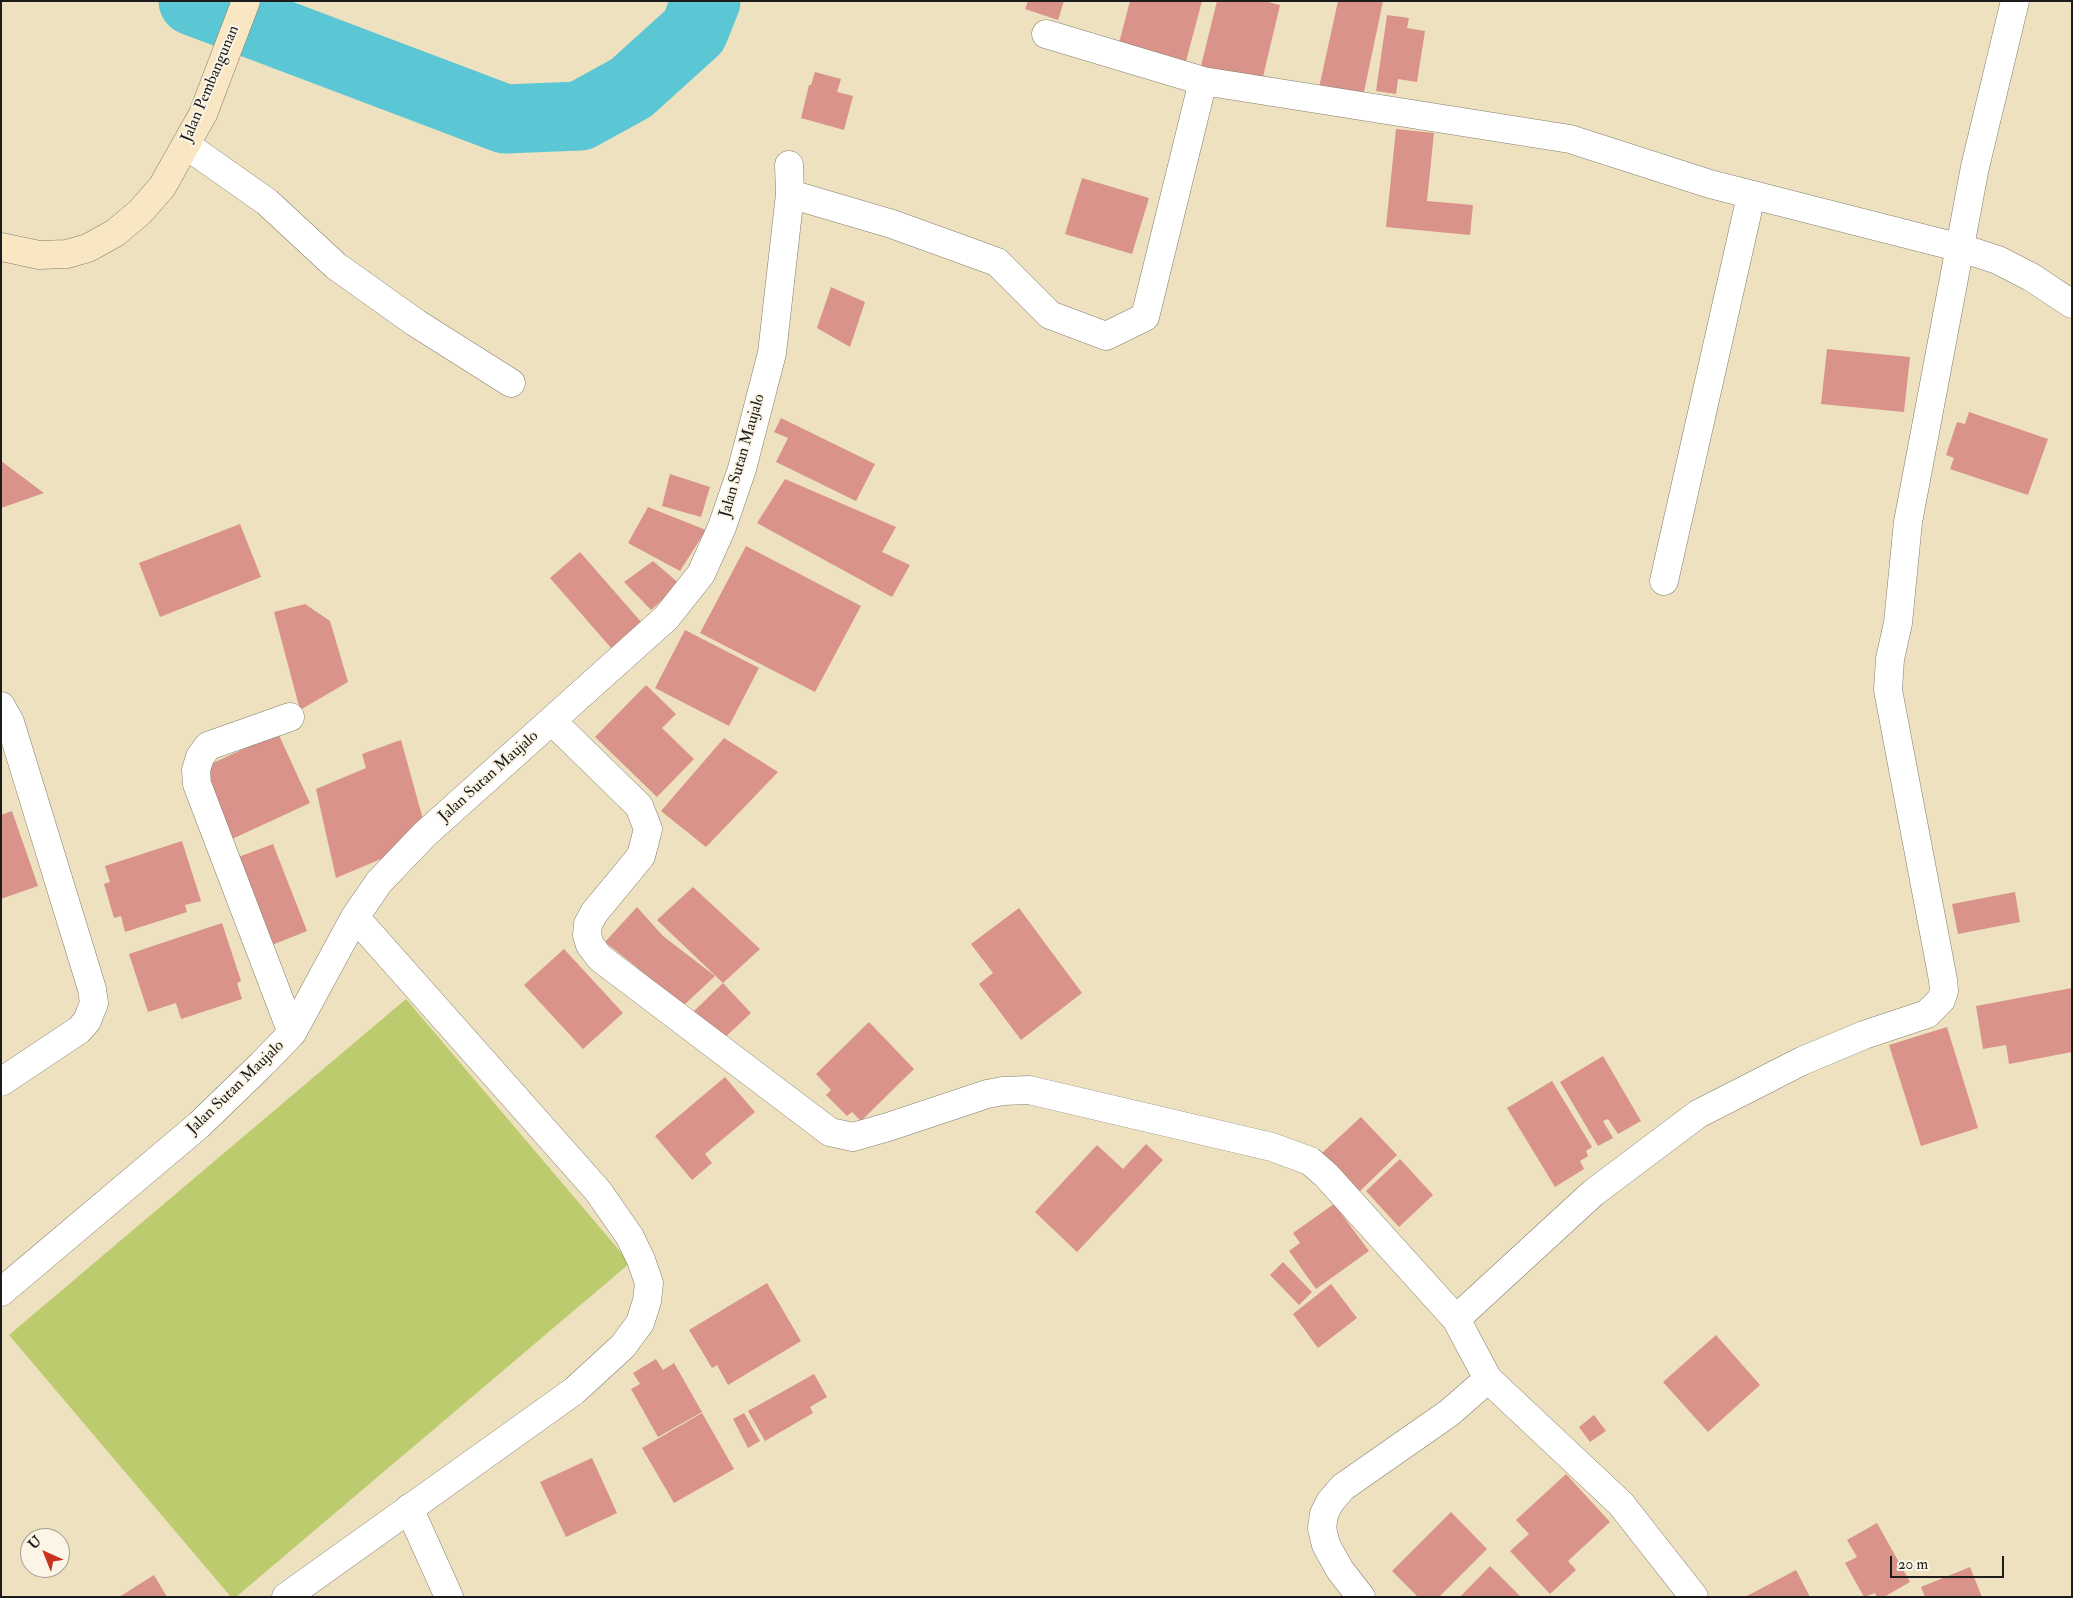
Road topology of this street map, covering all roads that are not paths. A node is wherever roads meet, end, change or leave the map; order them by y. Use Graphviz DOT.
graph roads {
  1 [pos="246,1"];
  2 [pos="2014,1"];
  3 [pos="1046,34"];
  4 [pos="1203,81"];
  5 [pos="186,145"];
  6 [pos="789,165"];
  7 [pos="790,194"];
  8 [pos="1751,196"];
  9 [pos="1,246"];
  10 [pos="1961,248"];
  11 [pos="2072,304"];
  12 [pos="511,383"];
  13 [pos="1664,581"];
  14 [pos="1,706"];
  15 [pos="290,717"];
  16 [pos="552,721"];
  17 [pos="355,917"];
  18 [pos="292,1033"];
  19 [pos="1,1082"];
  20 [pos="1,1292"];
  21 [pos="1456,1319"];
  22 [pos="1488,1379"];
  23 [pos="409,1508"];
  24 [pos="286,1597"];
  25 [pos="449,1597"];
  26 [pos="1361,1597"];
  27 [pos="1694,1597"];
  1 -- 5 [label="main road, Jalan Pembangunan"];
  2 -- 10 [label="street"];
  3 -- 4 [label="street"];
  4 -- 7 [label="street"];
  4 -- 8 [label="street"];
  5 -- 9 [label="main road, Jalan Pembangunan"];
  5 -- 12 [label="street"];
  6 -- 7 [label="street, Jalan Sutan Maujalo"];
  7 -- 16 [label="street, Jalan Sutan Maujalo"];
  8 -- 10 [label="street"];
  8 -- 13 [label="street"];
  10 -- 11 [label="street"];
  10 -- 21 [label="street"];
  14 -- 19 [label="street"];
  15 -- 18 [label="street"];
  16 -- 17 [label="street, Jalan Sutan Maujalo"];
  16 -- 21 [label="street"];
  17 -- 18 [label="street, Jalan Sutan Maujalo"];
  17 -- 23 [label="street"];
  18 -- 20 [label="street, Jalan Sutan Maujalo"];
  21 -- 22 [label="street"];
  22 -- 26 [label="street"];
  22 -- 27 [label="street"];
  23 -- 24 [label="street"];
  23 -- 25 [label="street"];
}
